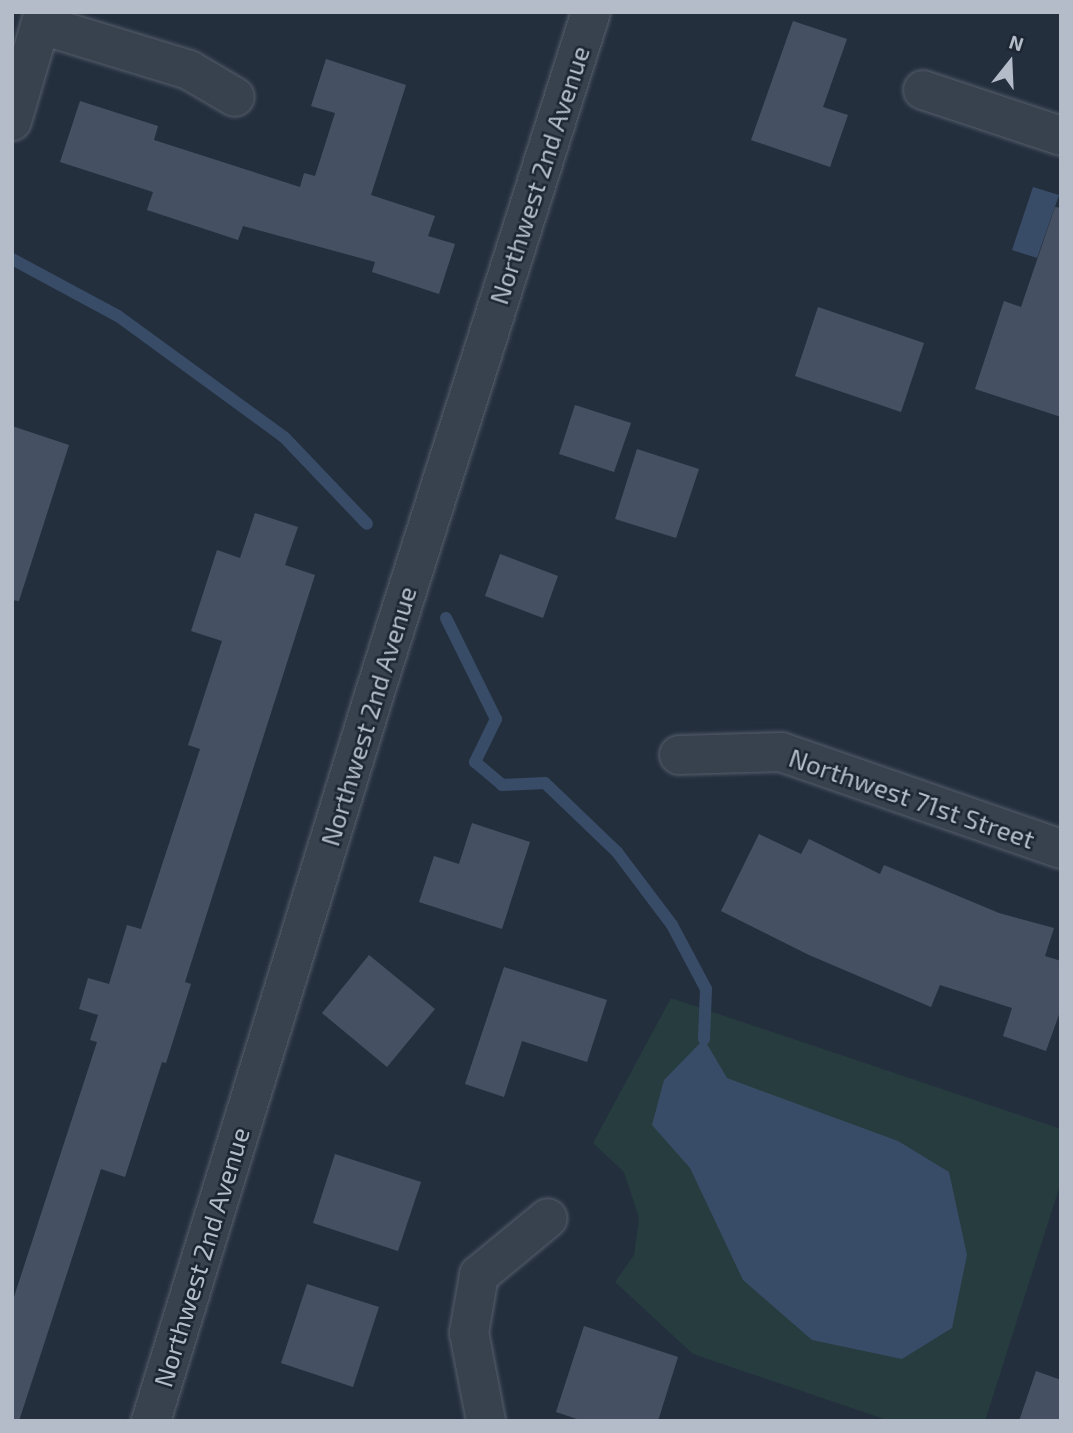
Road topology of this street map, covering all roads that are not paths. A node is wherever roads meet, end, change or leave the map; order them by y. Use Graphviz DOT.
graph roads {
  1 [pos="591,12"];
  2 [pos="43,19"];
  3 [pos="923,90"];
  4 [pos="235,97"];
  5 [pos="12,121"];
  6 [pos="1061,136"];
  7 [pos="678,755"];
  8 [pos="1061,849"];
  9 [pos="548,1219"];
  10 [pos="151,1421"];
  11 [pos="486,1421"];
  1 -- 10 [label="street, Northwest 2nd Avenue"];
  2 -- 4 [label="street"];
  2 -- 5 [label="street"];
  3 -- 6 [label="street"];
  7 -- 8 [label="street, Northwest 71st Street"];
  9 -- 11 [label="street"];
}
